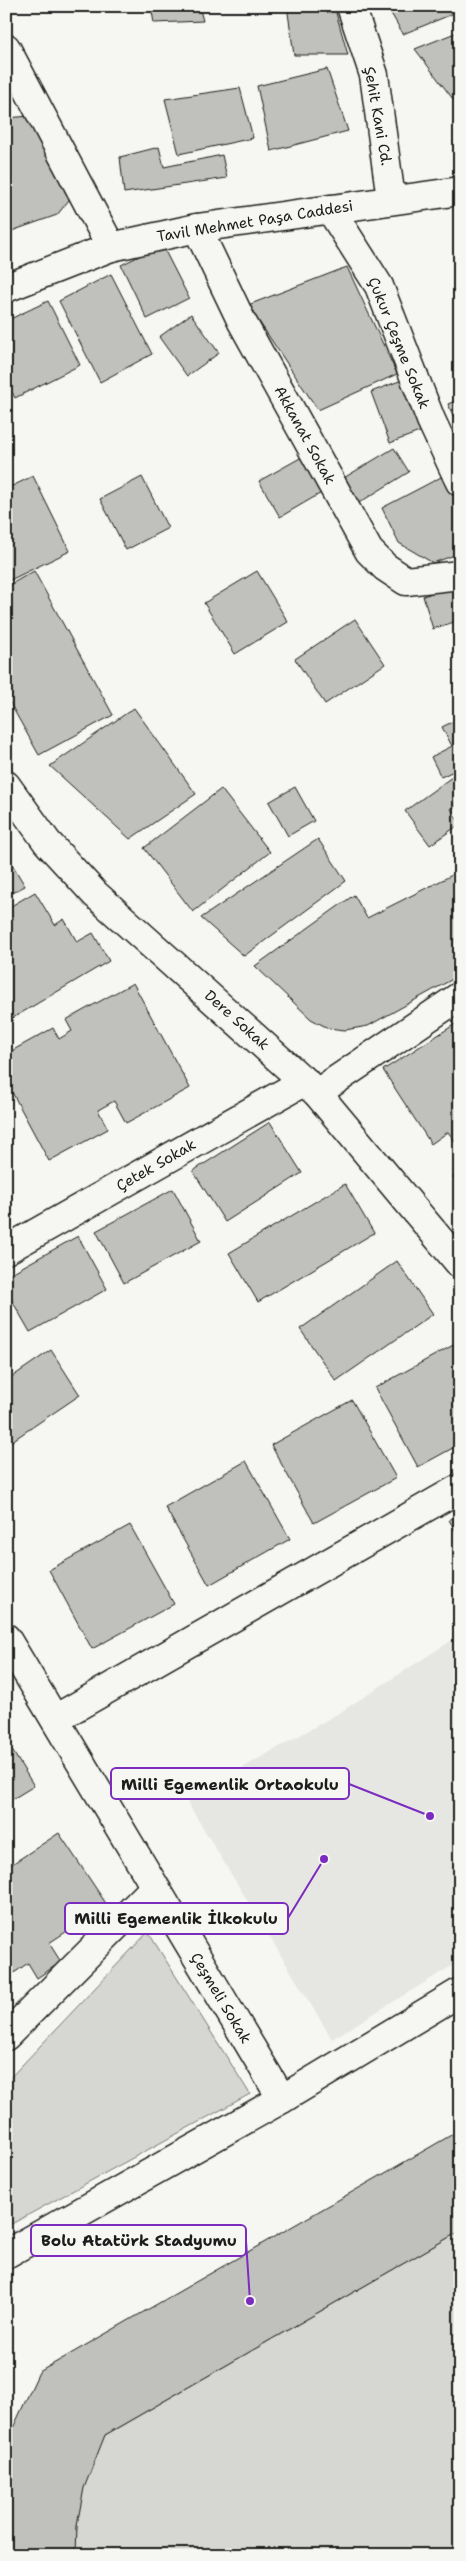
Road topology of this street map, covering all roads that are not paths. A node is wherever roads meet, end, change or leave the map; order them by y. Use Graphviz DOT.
graph roads {
  1 [pos="351,6"];
  2 [pos="6,48"];
  3 [pos="460,191"];
  4 [pos="391,199"];
  5 [pos="330,209"];
  6 [pos="197,228"];
  7 [pos="112,247"];
  8 [pos="6,288"];
  9 [pos="460,482"];
  10 [pos="460,575"];
  11 [pos="6,785"];
  12 [pos="460,996"];
  13 [pos="311,1087"];
  14 [pos="6,1250"];
  15 [pos="460,1264"];
  16 [pos="460,1488"];
  17 [pos="6,1638"];
  18 [pos="55,1719"];
  19 [pos="154,1888"];
  20 [pos="460,1992"];
  21 [pos="6,2036"];
  22 [pos="282,2099"];
  23 [pos="6,2254"];
  1 -- 4 [label="street, Şehit Kani Cd."];
  2 -- 7 [label="street"];
  3 -- 4 [label="street, Tavil Mehmet Paşa Caddesi"];
  4 -- 5 [label="street, Tavil Mehmet Paşa Caddesi"];
  5 -- 6 [label="street, Tavil Mehmet Paşa Caddesi"];
  5 -- 9 [label="street, Çukur Çeşme Sokak"];
  6 -- 7 [label="street, Tavil Mehmet Paşa Caddesi"];
  6 -- 10 [label="street, Akkanat Sokak"];
  7 -- 8 [label="street, Tavil Mehmet Paşa Caddesi"];
  11 -- 13 [label="street, Dere Sokak"];
  12 -- 13 [label="street, Çetek Sokak"];
  13 -- 14 [label="street, Çetek Sokak"];
  13 -- 15 [label="street, Dere Sokak"];
  16 -- 18 [label="street"];
  17 -- 18 [label="street, Çeşmeli Sokak"];
  18 -- 19 [label="street, Çeşmeli Sokak"];
  19 -- 21 [label="street"];
  19 -- 22 [label="street, Çeşmeli Sokak"];
  20 -- 22 [label="street"];
  22 -- 23 [label="street"];
}
